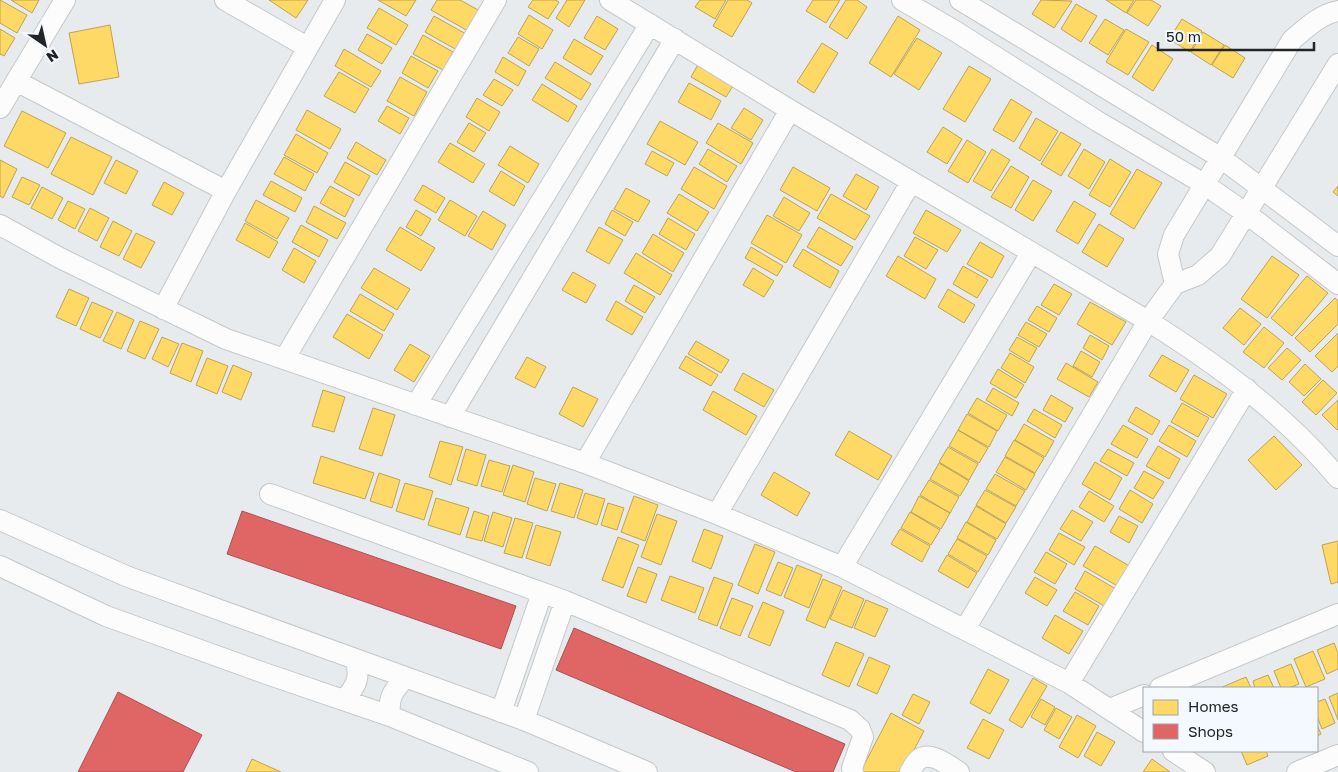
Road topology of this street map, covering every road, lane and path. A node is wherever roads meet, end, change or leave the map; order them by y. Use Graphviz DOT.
graph roads {
  1 [pos="65,0"];
  2 [pos="225,0"];
  3 [pos="336,0"];
  4 [pos="496,0"];
  5 [pos="610,0"];
  6 [pos="902,0"];
  7 [pos="960,0"];
  8 [pos="1338,11"];
  9 [pos="650,24"];
  10 [pos="675,39"];
  11 [pos="308,47"];
  12 [pos="1337,66"];
  13 [pos="16,81"];
  14 [pos="0,108"];
  15 [pos="790,110"];
  16 [pos="1221,158"];
  17 [pos="911,182"];
  18 [pos="1204,184"];
  19 [pos="1261,190"];
  20 [pos="226,191"];
  21 [pos="1247,214"];
  22 [pos="0,224"];
  23 [pos="1338,246"];
  24 [pos="1031,253"];
  25 [pos="1175,284"];
  26 [pos="1338,284"];
  27 [pos="163,308"];
  28 [pos="1148,321"];
  29 [pos="285,358"];
  30 [pos="1247,389"];
  31 [pos="416,404"];
  32 [pos="450,417"];
  33 [pos="585,463"];
  34 [pos="1338,478"];
  35 [pos="270,494"];
  36 [pos="717,514"];
  37 [pos="0,520"];
  38 [pos="0,566"];
  39 [pos="842,567"];
  40 [pos="542,593"];
  41 [pos="565,601"];
  42 [pos="1338,614"];
  43 [pos="965,630"];
  44 [pos="356,660"];
  45 [pos="405,678"];
  46 [pos="1069,682"];
  47 [pos="1162,687"];
  48 [pos="1143,695"];
  49 [pos="344,700"];
  50 [pos="1110,709"];
  51 [pos="501,712"];
  52 [pos="390,716"];
  53 [pos="524,720"];
  54 [pos="1143,731"];
  55 [pos="1175,752"];
  56 [pos="1338,755"];
  57 [pos="528,772"];
  58 [pos="647,772"];
  59 [pos="853,772"];
  60 [pos="910,772"];
  61 [pos="959,772"];
  62 [pos="1205,772"];
  63 [pos="1297,772"];
  1 -- 13 [label="street"];
  2 -- 11 [label="street"];
  3 -- 11 [label="street"];
  4 -- 29 [label="street"];
  5 -- 9 [label="street"];
  6 -- 18 [label="street"];
  7 -- 16 [label="street"];
  8 -- 16 [label="street"];
  9 -- 10 [label="street"];
  9 -- 31 [label="street"];
  10 -- 15 [label="street"];
  10 -- 32 [label="street"];
  11 -- 20 [label="street"];
  12 -- 19 [label="street"];
  13 -- 14 [label="street"];
  13 -- 20 [label="street"];
  15 -- 17 [label="street"];
  15 -- 33 [label="street"];
  16 -- 18 [label="street"];
  16 -- 19 [label="street"];
  17 -- 24 [label="street"];
  17 -- 36 [label="street"];
  18 -- 21 [label="street"];
  18 -- 25 [label="street"];
  19 -- 21 [label="street"];
  19 -- 23 [label="street"];
  20 -- 27 [label="street"];
  21 -- 25 [label="street"];
  21 -- 26 [label="street"];
  22 -- 27 [label="street"];
  24 -- 28 [label="street"];
  24 -- 39 [label="street"];
  25 -- 28 [label="street"];
  27 -- 29 [label="street"];
  28 -- 30 [label="street"];
  28 -- 43 [label="street"];
  29 -- 31 [label="street"];
  30 -- 34 [label="street"];
  30 -- 46 [label="street"];
  31 -- 32 [label="street"];
  32 -- 33 [label="street"];
  33 -- 36 [label="street"];
  35 -- 40 [label="street"];
  36 -- 39 [label="street"];
  37 -- 44 [label="street"];
  38 -- 49 [label="street"];
  39 -- 43 [label="street"];
  40 -- 41 [label="street"];
  40 -- 51 [label="street"];
  41 -- 53 [label="street"];
  41 -- 59 [label="street"];
  42 -- 47 [label="street"];
  43 -- 46 [label="street"];
  44 -- 45 [label="street"];
  44 -- 49 [label="street"];
  45 -- 51 [label="street"];
  45 -- 52 [label="street"];
  46 -- 50 [label="street"];
  48 -- 50 [label="street"];
  49 -- 52 [label="street"];
  50 -- 54 [label="street"];
  51 -- 53 [label="street"];
  52 -- 57 [label="street"];
  53 -- 58 [label="street"];
  55 -- 62 [label="street"];
  56 -- 63 [label="street"];
  60 -- 61 [label="street"];
}
